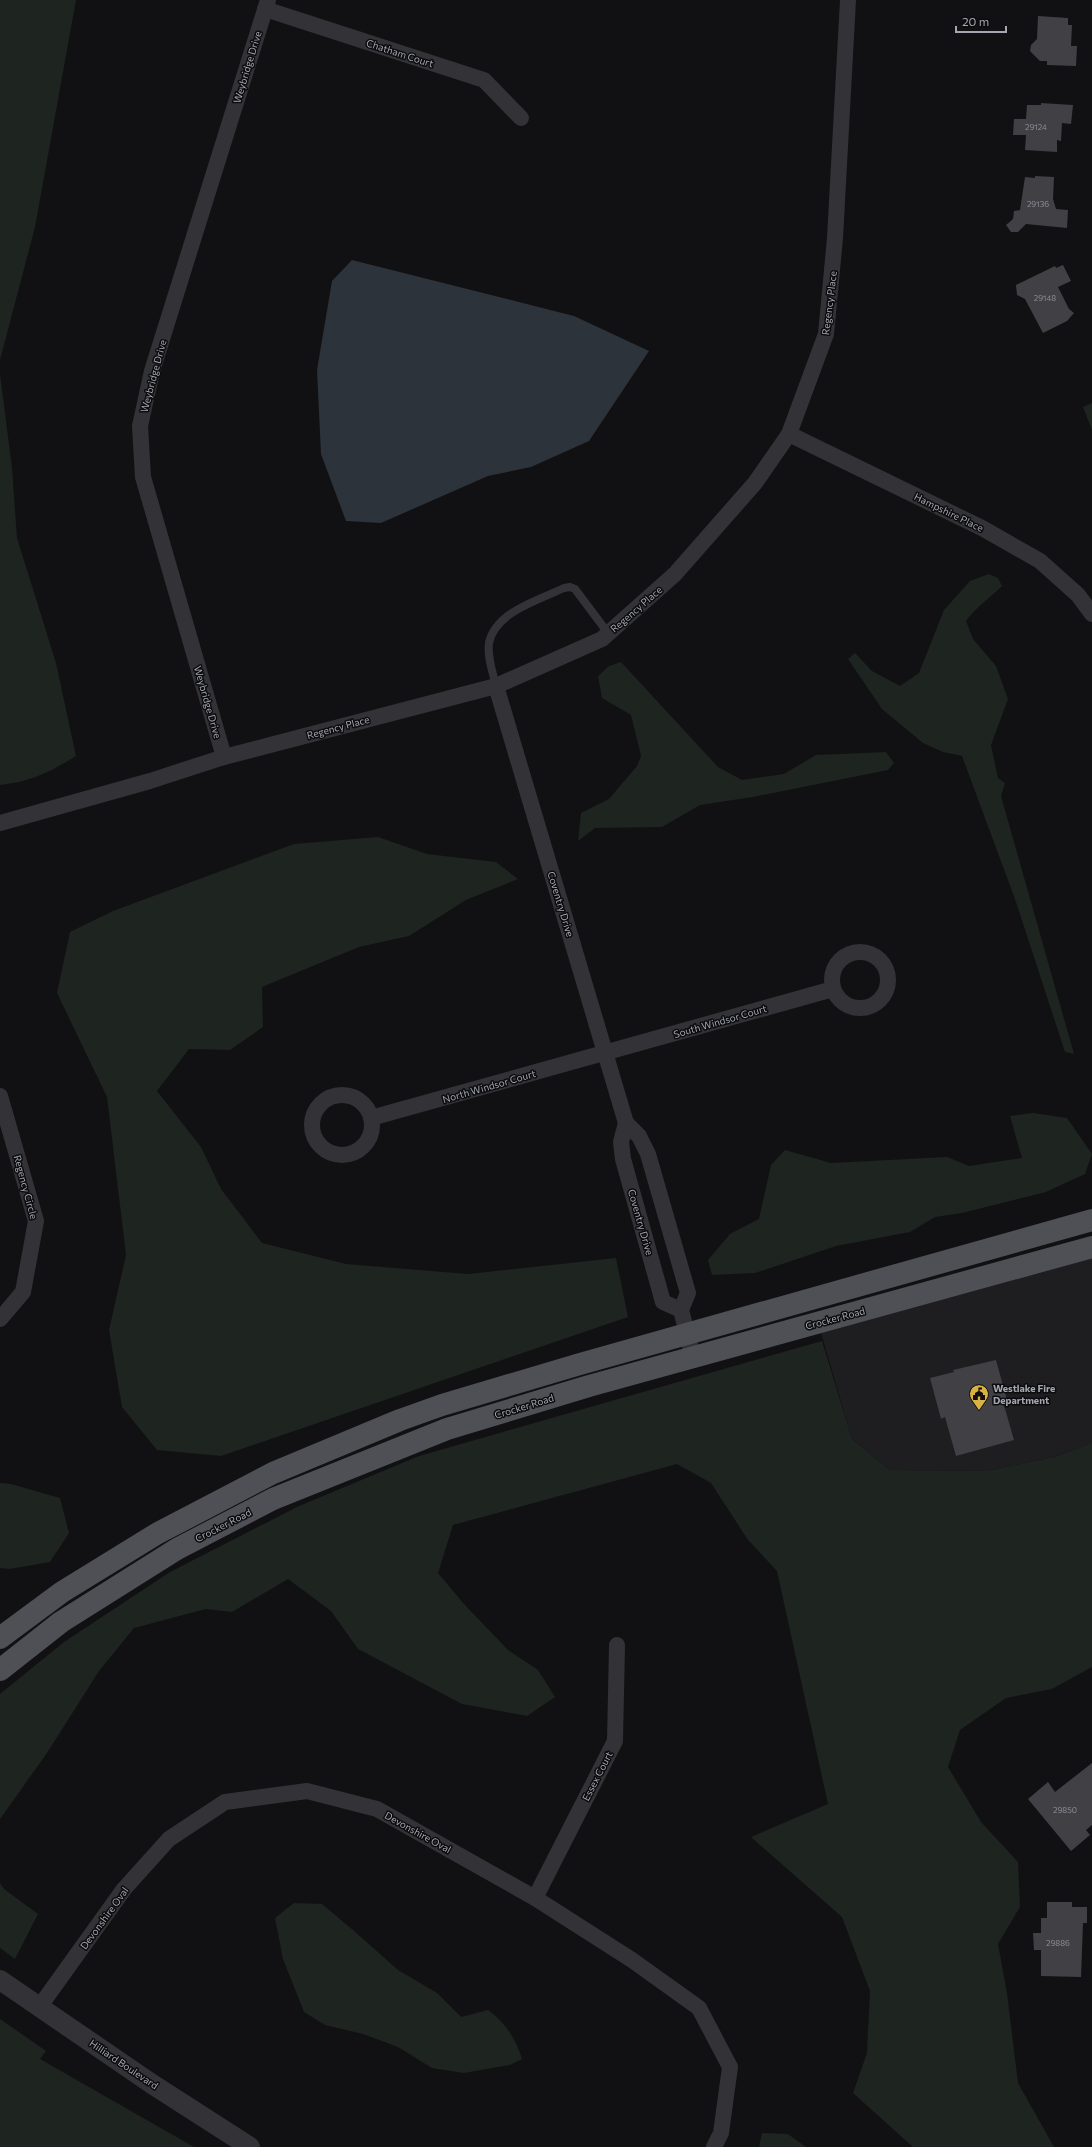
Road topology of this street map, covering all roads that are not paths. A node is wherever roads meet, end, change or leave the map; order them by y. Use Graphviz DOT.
graph roads {
  1 [pos="848,0"];
  2 [pos="266,4"];
  3 [pos="521,118"];
  4 [pos="789,434"];
  5 [pos="1092,614"];
  6 [pos="608,633"];
  7 [pos="496,686"];
  8 [pos="224,757"];
  9 [pos="0,823"];
  10 [pos="833,989"];
  11 [pos="606,1053"];
  12 [pos="0,1096"];
  13 [pos="371,1118"];
  14 [pos="626,1123"];
  15 [pos="1092,1220"];
  16 [pos="1092,1247"];
  17 [pos="681,1310"];
  18 [pos="0,1319"];
  19 [pos="687,1334"];
  20 [pos="693,1357"];
  21 [pos="0,1638"];
  22 [pos="617,1645"];
  23 [pos="0,1670"];
  24 [pos="535,1898"];
  25 [pos="0,1980"];
  26 [pos="40,2006"];
  27 [pos="250,2147"];
  28 [pos="714,2147"];
  1 -- 4 [label="street, Regency Place"];
  2 -- 3 [label="street, Chatham Court"];
  2 -- 8 [label="street, Weybridge Drive"];
  4 -- 5 [label="street, Hampshire Place"];
  4 -- 6 [label="street, Regency Place"];
  6 -- 7 [label="street, Regency Place"];
  6 -- 7 [label="lane"];
  7 -- 8 [label="street, Regency Place"];
  7 -- 11 [label="street, Coventry Drive"];
  8 -- 9 [label="street, Regency Place"];
  10 -- 11 [label="street, South Windsor Court"];
  11 -- 13 [label="street, North Windsor Court"];
  11 -- 14 [label="street, Coventry Drive"];
  12 -- 18 [label="street, Regency Circle"];
  14 -- 17 [label="street, Coventry Drive"];
  14 -- 17 [label="street, Coventry Drive"];
  15 -- 19 [label="main road"];
  16 -- 20 [label="main road, Crocker Road"];
  17 -- 19 [label="street"];
  19 -- 20 [label="street"];
  19 -- 21 [label="main road"];
  20 -- 23 [label="main road, Crocker Road"];
  22 -- 24 [label="street, Essex Court"];
  24 -- 26 [label="street, Devonshire Oval"];
  24 -- 28 [label="street, Devonshire Oval"];
  25 -- 26 [label="street, Hilliard Boulevard"];
  26 -- 27 [label="street, Hilliard Boulevard"];
}
